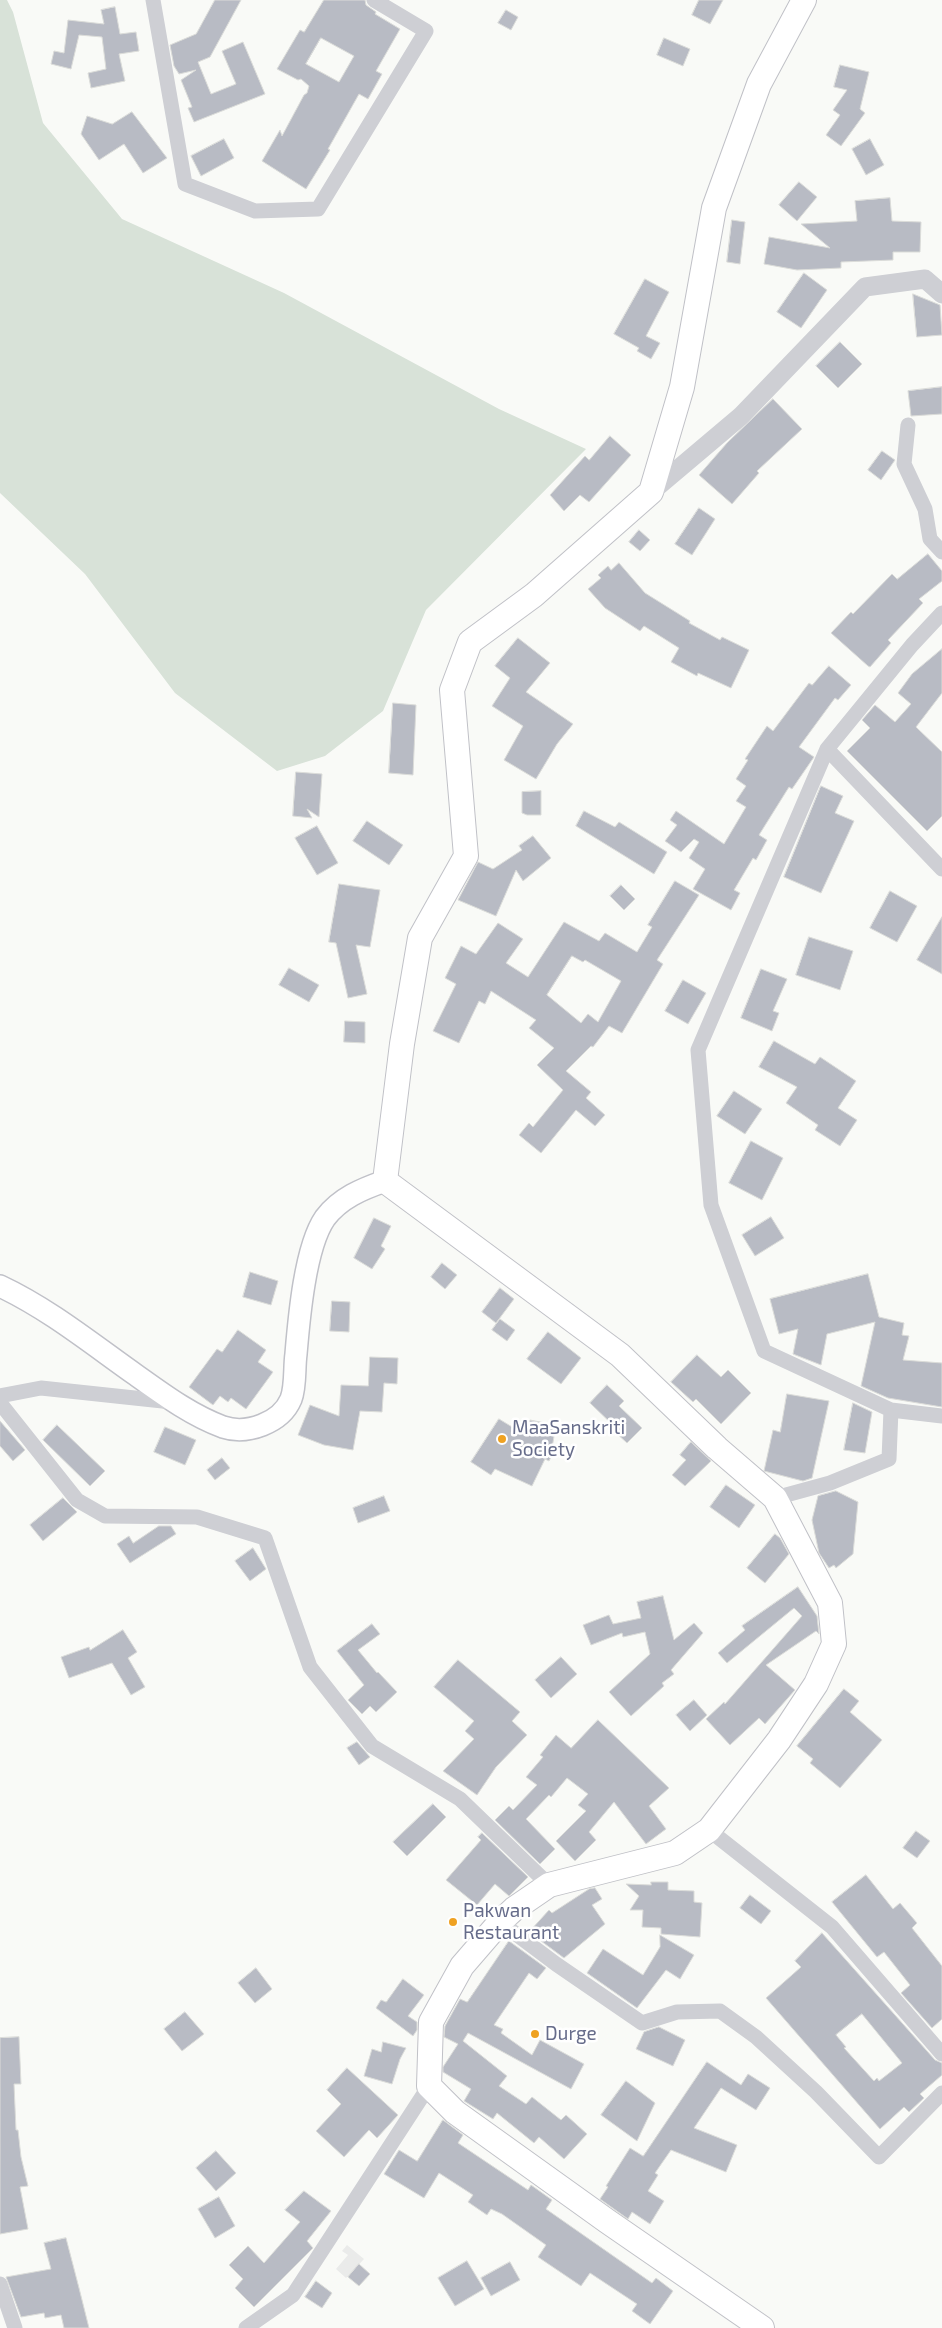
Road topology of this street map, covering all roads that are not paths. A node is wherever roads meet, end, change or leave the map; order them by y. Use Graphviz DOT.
graph roads {
  1 [pos="153,0"];
  2 [pos="374,0"];
  3 [pos="804,0"];
  4 [pos="942,294"];
  5 [pos="908,425"];
  6 [pos="651,492"];
  7 [pos="942,552"];
  8 [pos="942,613"];
  9 [pos="826,749"];
  10 [pos="942,869"];
  11 [pos="385,1181"];
  12 [pos="0,1286"];
  13 [pos="0,1396"];
  14 [pos="173,1402"];
  15 [pos="0,1403"];
  16 [pos="891,1410"];
  17 [pos="942,1416"];
  18 [pos="774,1498"];
  19 [pos="709,1830"];
  20 [pos="549,1885"];
  21 [pos="500,1922"];
  22 [pos="942,2054"];
  23 [pos="429,2086"];
  24 [pos="942,2093"];
  25 [pos="0,2284"];
  26 [pos="14,2328"];
  27 [pos="246,2328"];
  28 [pos="762,2328"];
  1 -- 2 [label="street"];
  3 -- 6 [label="main road"];
  4 -- 6 [label="street"];
  5 -- 7 [label="street"];
  6 -- 11 [label="main road"];
  8 -- 9 [label="street"];
  9 -- 10 [label="street"];
  9 -- 16 [label="street"];
  11 -- 14 [label="main road"];
  11 -- 18 [label="main road"];
  12 -- 14 [label="main road"];
  13 -- 14 [label="street"];
  15 -- 20 [label="street"];
  16 -- 17 [label="street"];
  16 -- 18 [label="street"];
  18 -- 19 [label="main road"];
  19 -- 20 [label="main road"];
  19 -- 22 [label="street"];
  20 -- 21 [label="main road"];
  21 -- 23 [label="main road"];
  21 -- 24 [label="street"];
  23 -- 27 [label="street"];
  23 -- 28 [label="main road"];
  25 -- 26 [label="street"];
}
